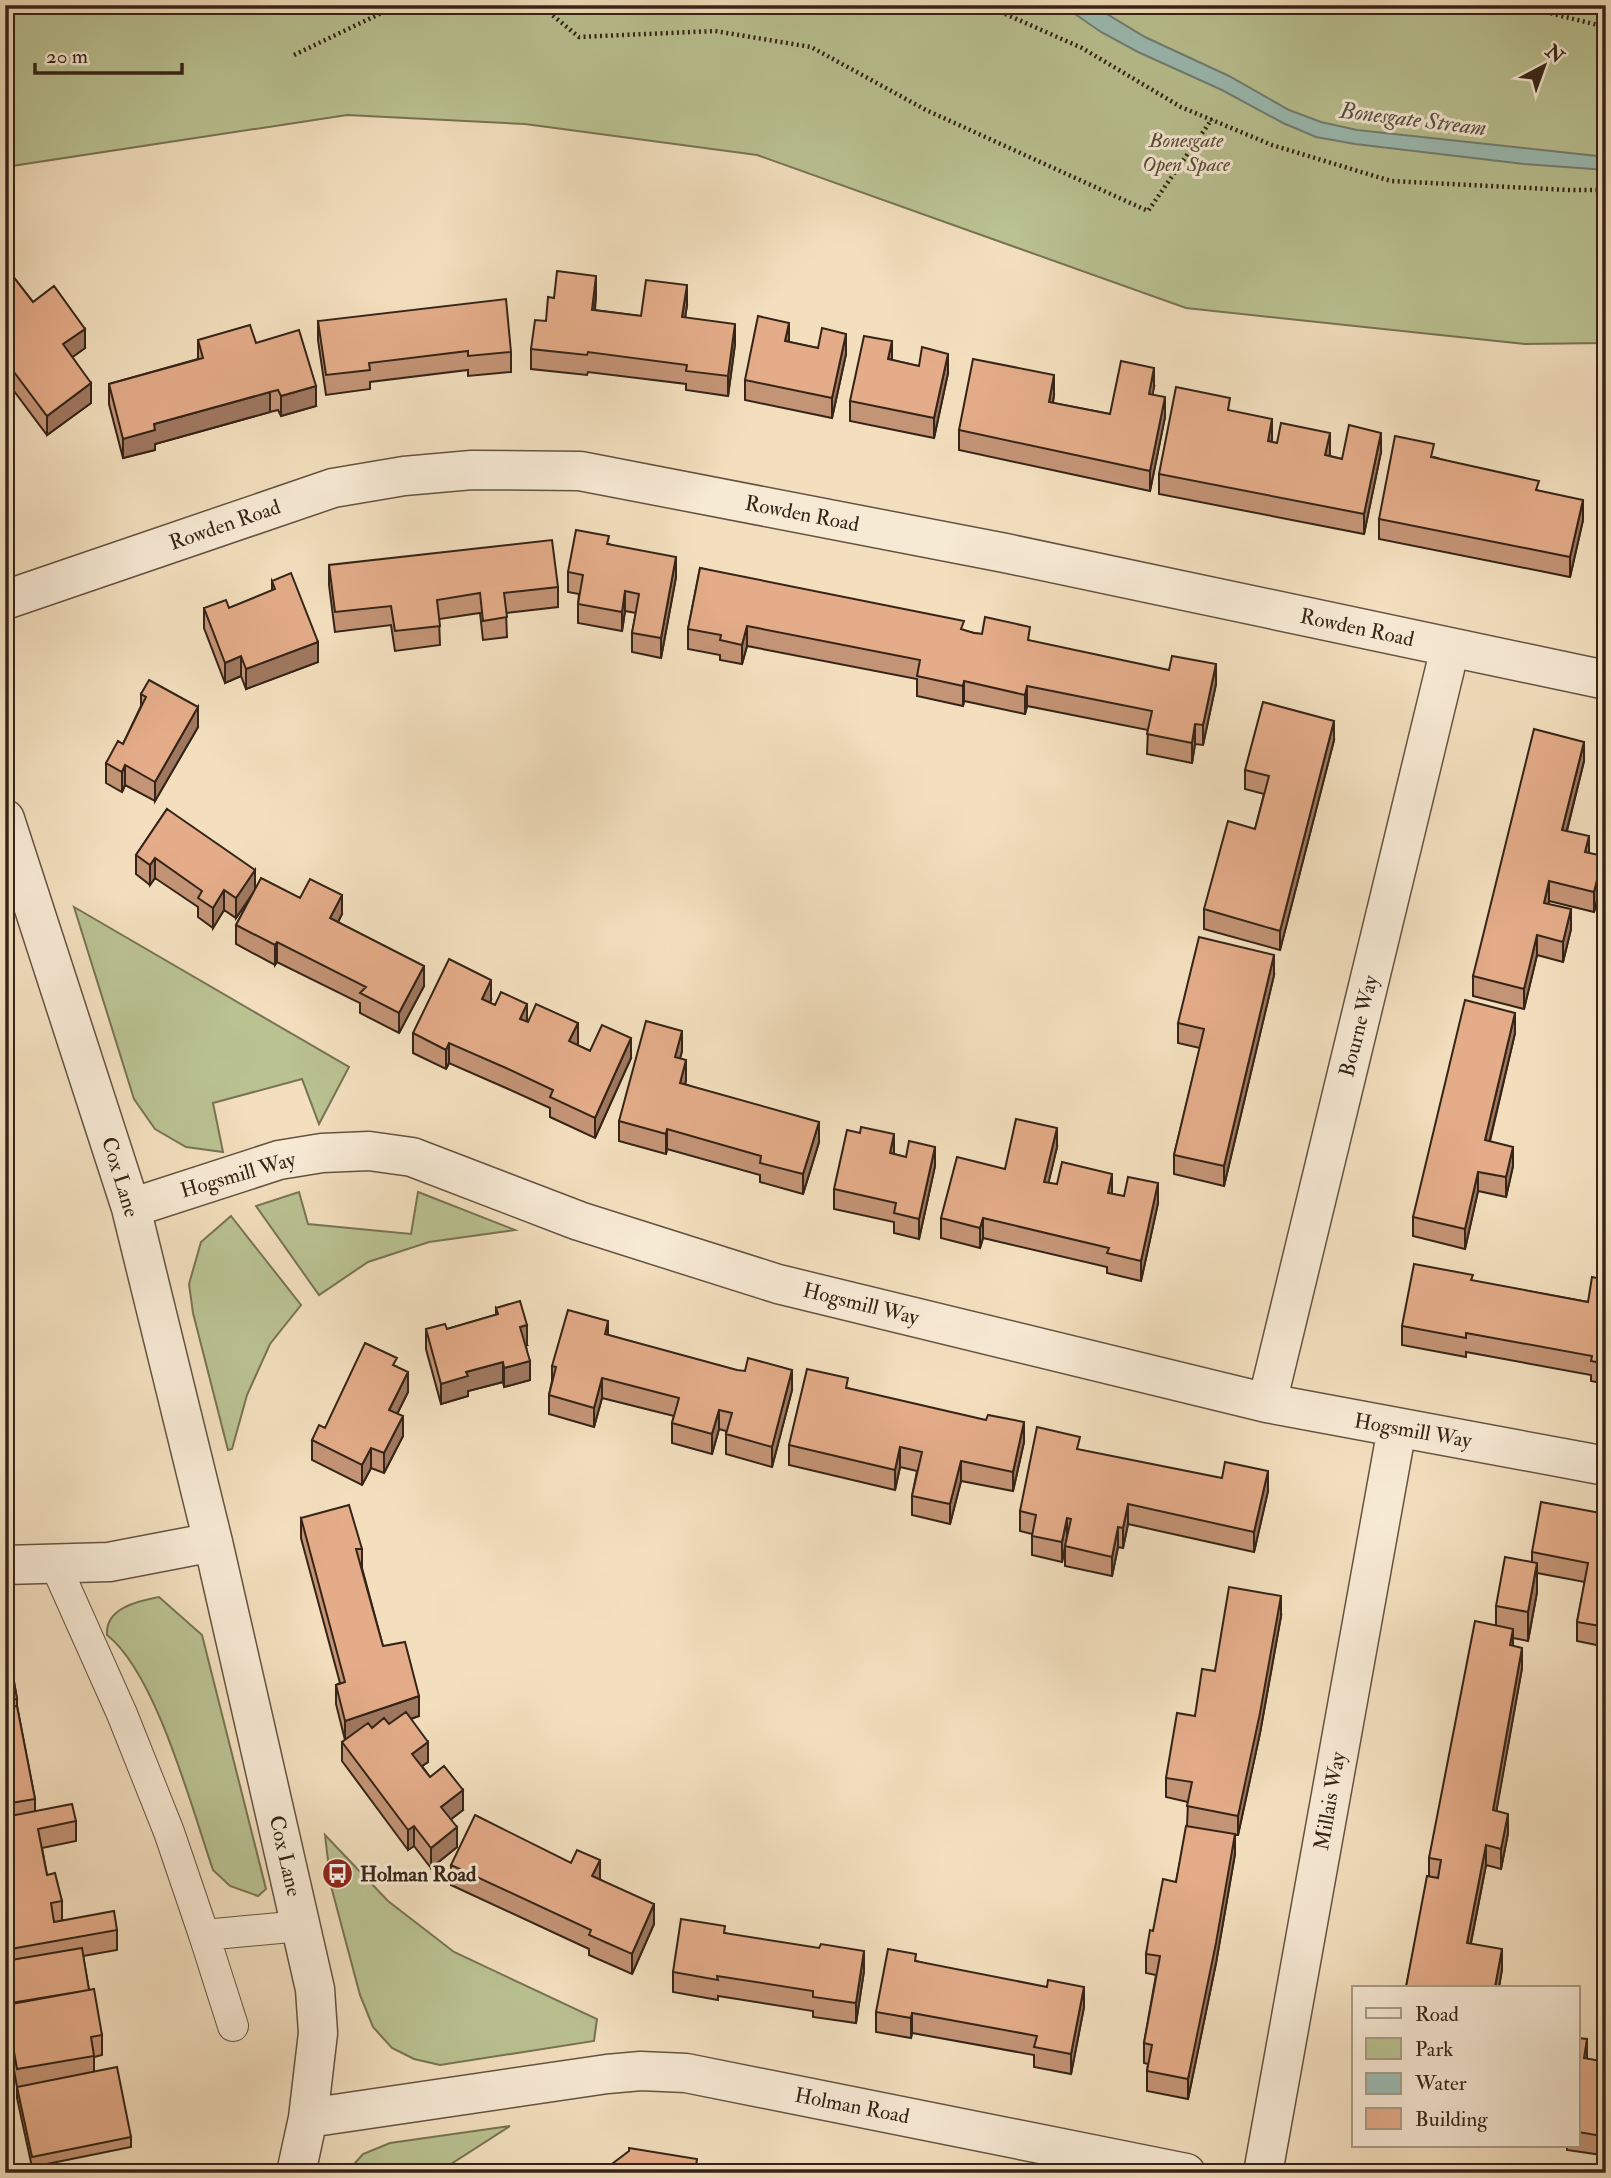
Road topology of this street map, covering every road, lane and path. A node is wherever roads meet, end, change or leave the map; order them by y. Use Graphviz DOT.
graph roads {
  1 [pos="398,5"];
  2 [pos="540,5"];
  3 [pos="985,5"];
  4 [pos="1502,5"];
  5 [pos="1606,27"];
  6 [pos="294,55"];
  7 [pos="1212,120"];
  8 [pos="1606,190"];
  9 [pos="5,600"];
  10 [pos="1450,648"];
  11 [pos="1606,680"];
  12 [pos="5,819"];
  13 [pos="131,1208"];
  14 [pos="1267,1404"];
  15 [pos="1397,1429"];
  16 [pos="1606,1466"];
  17 [pos="214,1542"];
  18 [pos="55,1564"];
  19 [pos="5,1565"];
  20 [pos="301,1926"];
  21 [pos="204,1935"];
  22 [pos="233,2026"];
  23 [pos="308,2118"];
  24 [pos="296,2173"];
  25 [pos="1186,2173"];
  26 [pos="1263,2173"];
  1 -- 6 [label="path"];
  2 -- 7 [label="path"];
  3 -- 7 [label="path"];
  4 -- 5 [label="path"];
  7 -- 8 [label="path"];
  9 -- 10 [label="street, Rowden Road"];
  10 -- 11 [label="street, Rowden Road"];
  10 -- 14 [label="street, Bourne Way"];
  12 -- 13 [label="street, Cox Lane"];
  13 -- 14 [label="street, Hogsmill Way"];
  13 -- 17 [label="street, Cox Lane"];
  14 -- 15 [label="street, Hogsmill Way"];
  15 -- 16 [label="street, Hogsmill Way"];
  15 -- 26 [label="street, Millais Way"];
  17 -- 18 [label="street"];
  17 -- 20 [label="street, Cox Lane"];
  18 -- 19 [label="street"];
  18 -- 21 [label="lane"];
  20 -- 21 [label="lane"];
  20 -- 23 [label="street, Cox Lane"];
  21 -- 22 [label="lane"];
  23 -- 24 [label="street, Cox Lane"];
  23 -- 25 [label="street, Holman Road"];
}
